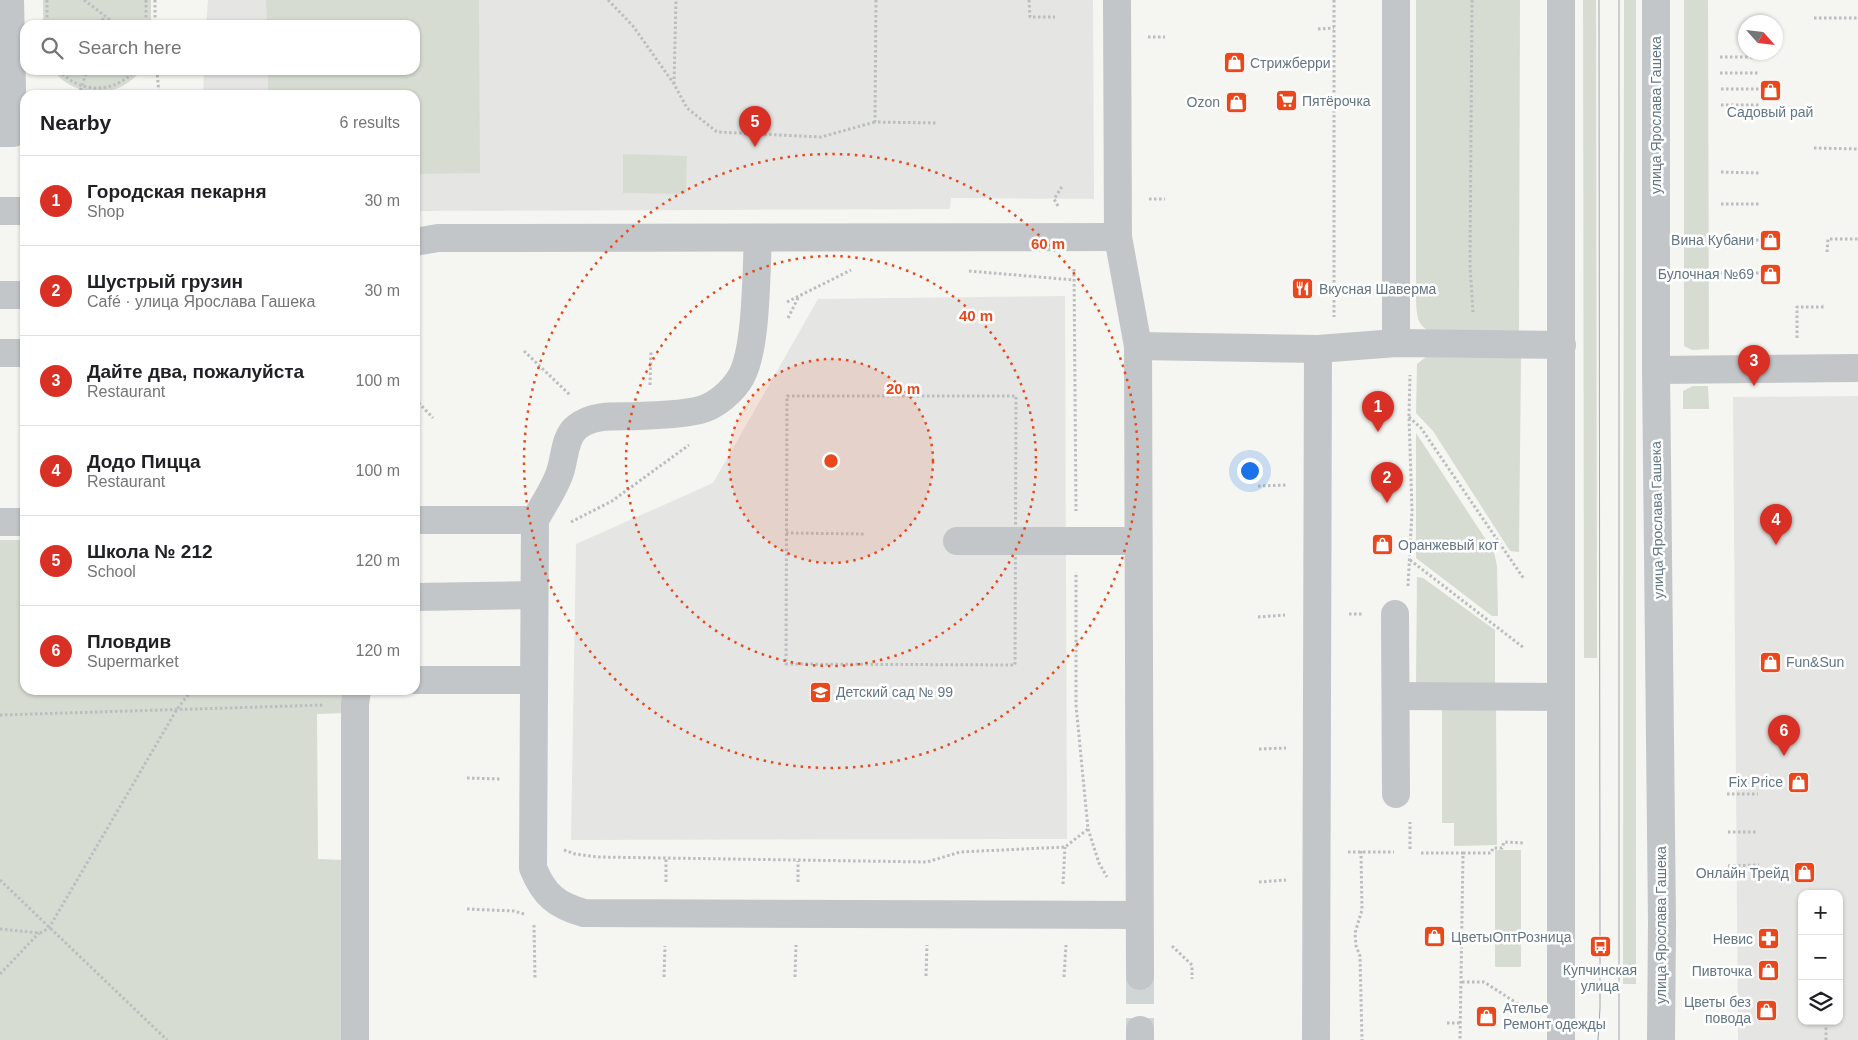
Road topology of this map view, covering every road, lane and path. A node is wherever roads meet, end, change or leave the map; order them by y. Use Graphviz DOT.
graph roads {
  1 [pos="10,0"];
  2 [pos="47,0"];
  3 [pos="84,0"];
  4 [pos="146,0"];
  5 [pos="155,0"];
  6 [pos="608,0"];
  7 [pos="676,0"];
  8 [pos="876,0"];
  9 [pos="1029,0"];
  10 [pos="1117,0"];
  11 [pos="1334,0"];
  12 [pos="1396,0"];
  13 [pos="1472,0"];
  14 [pos="1561,0"];
  15 [pos="1656,0"];
  16 [pos="104,15"];
  17 [pos="1055,17"];
  18 [pos="1814,18"];
  19 [pos="1858,18"];
  20 [pos="47,20"];
  21 [pos="102,20"];
  22 [pos="110,20"];
  23 [pos="146,20"];
  24 [pos="155,20"];
  25 [pos="1334,28"];
  26 [pos="1318,29"];
  27 [pos="1720,57"];
  28 [pos="1738,57"];
  29 [pos="1720,73"];
  30 [pos="1760,73"];
  31 [pos="64,75"];
  32 [pos="86,75"];
  33 [pos="130,75"];
  34 [pos="157,75"];
  35 [pos="674,84"];
  36 [pos="82,86"];
  37 [pos="1721,89"];
  38 [pos="1760,89"];
  39 [pos="81,90"];
  40 [pos="159,90"];
  41 [pos="1721,105"];
  42 [pos="1760,105"];
  43 [pos="875,122"];
  44 [pos="936,123"];
  45 [pos="13,133"];
  46 [pos="1814,148"];
  47 [pos="1858,149"];
  48 [pos="1721,172"];
  49 [pos="1760,173"];
  50 [pos="1062,185"];
  51 [pos="1721,204"];
  52 [pos="1760,204"];
  53 [pos="0,211"];
  54 [pos="20,211"];
  55 [pos="1062,212"];
  56 [pos="1074,237"];
  57 [pos="758,238"];
  58 [pos="1118,238"];
  59 [pos="1721,240"];
  60 [pos="1760,240"];
  61 [pos="1858,240"];
  62 [pos="420,241"];
  63 [pos="1827,252"];
  64 [pos="859,266"];
  65 [pos="965,271"];
  66 [pos="1721,273"];
  67 [pos="1760,273"];
  68 [pos="1074,280"];
  69 [pos="0,294"];
  70 [pos="20,295"];
  71 [pos="1823,305"];
  72 [pos="753,319"];
  73 [pos="1797,342"];
  74 [pos="1396,343"];
  75 [pos="1475,345"];
  76 [pos="1562,345"];
  77 [pos="1138,346"];
  78 [pos="1326,349"];
  79 [pos="524,351"];
  80 [pos="0,353"];
  81 [pos="20,353"];
  82 [pos="1858,368"];
  83 [pos="1656,370"];
  84 [pos="420,404"];
  85 [pos="1408,416"];
  86 [pos="433,418"];
  87 [pos="594,418"];
  88 [pos="695,441"];
  89 [pos="420,520"];
  90 [pos="535,520"];
  91 [pos="0,522"];
  92 [pos="20,522"];
  93 [pos="570,522"];
  94 [pos="786,533"];
  95 [pos="866,534"];
  96 [pos="957,541"];
  97 [pos="1015,541"];
  98 [pos="1138,541"];
  99 [pos="1076,554"];
  100 [pos="1410,560"];
  101 [pos="1524,580"];
  102 [pos="534,595"];
  103 [pos="420,597"];
  104 [pos="1317,613"];
  105 [pos="1395,614"];
  106 [pos="1524,648"];
  107 [pos="420,680"];
  108 [pos="534,680"];
  109 [pos="188,695"];
  110 [pos="1396,696"];
  111 [pos="356,697"];
  112 [pos="1561,697"];
  113 [pos="177,709"];
  114 [pos="0,715"];
  115 [pos="1396,794"];
  116 [pos="1728,794"];
  117 [pos="1758,794"];
  118 [pos="1728,832"];
  119 [pos="1758,832"];
  120 [pos="1525,843"];
  121 [pos="560,845"];
  122 [pos="1316,852"];
  123 [pos="1361,852"];
  124 [pos="1394,852"];
  125 [pos="1420,852"];
  126 [pos="1463,853"];
  127 [pos="1728,866"];
  128 [pos="1758,866"];
  129 [pos="0,880"];
  130 [pos="467,910"];
  131 [pos="1138,915"];
  132 [pos="533,916"];
  133 [pos="534,923"];
  134 [pos="49,928"];
  135 [pos="0,929"];
  136 [pos="40,932"];
  137 [pos="0,974"];
  138 [pos="1140,976"];
  139 [pos="535,979"];
  140 [pos="1462,982"];
  141 [pos="1526,1009"];
  142 [pos="1362,1022"];
  143 [pos="1367,1022"];
  144 [pos="1447,1023"];
  145 [pos="1460,1023"];
  146 [pos="1826,1025"];
  147 [pos="167,1040"];
  148 [pos="355,1040"];
  149 [pos="1316,1040"];
  150 [pos="1362,1040"];
  151 [pos="1460,1040"];
  152 [pos="1561,1040"];
  153 [pos="1660,1040"];
  154 [pos="1826,1040"];
  1 -- 45 [label="street"];
  2 -- 20 [label="path"];
  3 -- 16 [label="path"];
  4 -- 23 [label="path"];
  5 -- 24 [label="path"];
  6 -- 35 [label="path"];
  7 -- 35 [label="path"];
  8 -- 43 [label="path"];
  9 -- 17 [label="path"];
  10 -- 58 [label="street"];
  11 -- 25 [label="path"];
  12 -- 74 [label="street"];
  13 -- 75 [label="path"];
  14 -- 76 [label="street"];
  15 -- 83 [label="street, улица Ярослава Гашека"];
  16 -- 21 [label="path"];
  16 -- 22 [label="path"];
  18 -- 19 [label="path"];
  25 -- 26 [label="path"];
  25 -- 78 [label="path"];
  27 -- 28 [label="path"];
  29 -- 30 [label="path"];
  31 -- 36 [label="path"];
  32 -- 36 [label="path"];
  33 -- 36 [label="path"];
  34 -- 40 [label="path"];
  35 -- 43 [label="path"];
  36 -- 39 [label="path"];
  37 -- 38 [label="path"];
  41 -- 42 [label="path"];
  43 -- 44 [label="path"];
  46 -- 47 [label="path"];
  48 -- 49 [label="path"];
  50 -- 55 [label="path"];
  51 -- 52 [label="path"];
  53 -- 54 [label="street"];
  56 -- 57 [label="street"];
  56 -- 58 [label="street"];
  56 -- 68 [label="path"];
  57 -- 62 [label="street"];
  57 -- 72 [label="street"];
  58 -- 77 [label="street"];
  59 -- 60 [label="path"];
  61 -- 63 [label="path"];
  64 -- 72 [label="path"];
  65 -- 68 [label="path"];
  66 -- 67 [label="path"];
  68 -- 99 [label="path"];
  69 -- 70 [label="street"];
  71 -- 73 [label="path"];
  72 -- 87 [label="street"];
  74 -- 75 [label="street"];
  74 -- 78 [label="street"];
  74 -- 85 [label="path"];
  75 -- 76 [label="street"];
  76 -- 112 [label="street"];
  77 -- 78 [label="street"];
  77 -- 98 [label="street"];
  78 -- 104 [label="street"];
  79 -- 87 [label="path"];
  80 -- 81 [label="street"];
  82 -- 83 [label="street"];
  83 -- 153 [label="street, улица Ярослава Гашека"];
  84 -- 86 [label="path"];
  85 -- 100 [label="path"];
  85 -- 101 [label="path"];
  87 -- 90 [label="street"];
  88 -- 93 [label="path"];
  89 -- 90 [label="street"];
  90 -- 102 [label="street"];
  91 -- 92 [label="street"];
  94 -- 95 [label="path"];
  94 -- 97 [label="path"];
  94 -- 97 [label="path"];
  96 -- 97 [label="street"];
  97 -- 99 [label="street"];
  98 -- 99 [label="street"];
  98 -- 131 [label="street"];
  99 -- 121 [label="path"];
  100 -- 105 [label="path"];
  100 -- 106 [label="path"];
  102 -- 103 [label="street"];
  102 -- 108 [label="street"];
  104 -- 105 [label="path"];
  104 -- 122 [label="street"];
  105 -- 110 [label="street"];
  107 -- 108 [label="street"];
  108 -- 131 [label="street"];
  109 -- 113 [label="path"];
  110 -- 112 [label="street"];
  110 -- 115 [label="street"];
  111 -- 113 [label="path"];
  111 -- 148 [label="street"];
  112 -- 152 [label="street"];
  113 -- 114 [label="path"];
  113 -- 134 [label="path"];
  116 -- 117 [label="path"];
  118 -- 119 [label="path"];
  120 -- 126 [label="path"];
  122 -- 123 [label="path"];
  122 -- 149 [label="street"];
  123 -- 124 [label="path"];
  123 -- 142 [label="path"];
  125 -- 126 [label="path"];
  126 -- 140 [label="path"];
  127 -- 128 [label="path"];
  129 -- 134 [label="path"];
  130 -- 132 [label="path"];
  131 -- 138 [label="street"];
  133 -- 139 [label="path"];
  134 -- 136 [label="path"];
  134 -- 147 [label="path"];
  135 -- 136 [label="path"];
  136 -- 137 [label="path"];
  140 -- 141 [label="path"];
  140 -- 145 [label="path"];
  142 -- 143 [label="path"];
  142 -- 150 [label="path"];
  144 -- 145 [label="path"];
  145 -- 151 [label="path"];
  146 -- 154 [label="path"];
}
